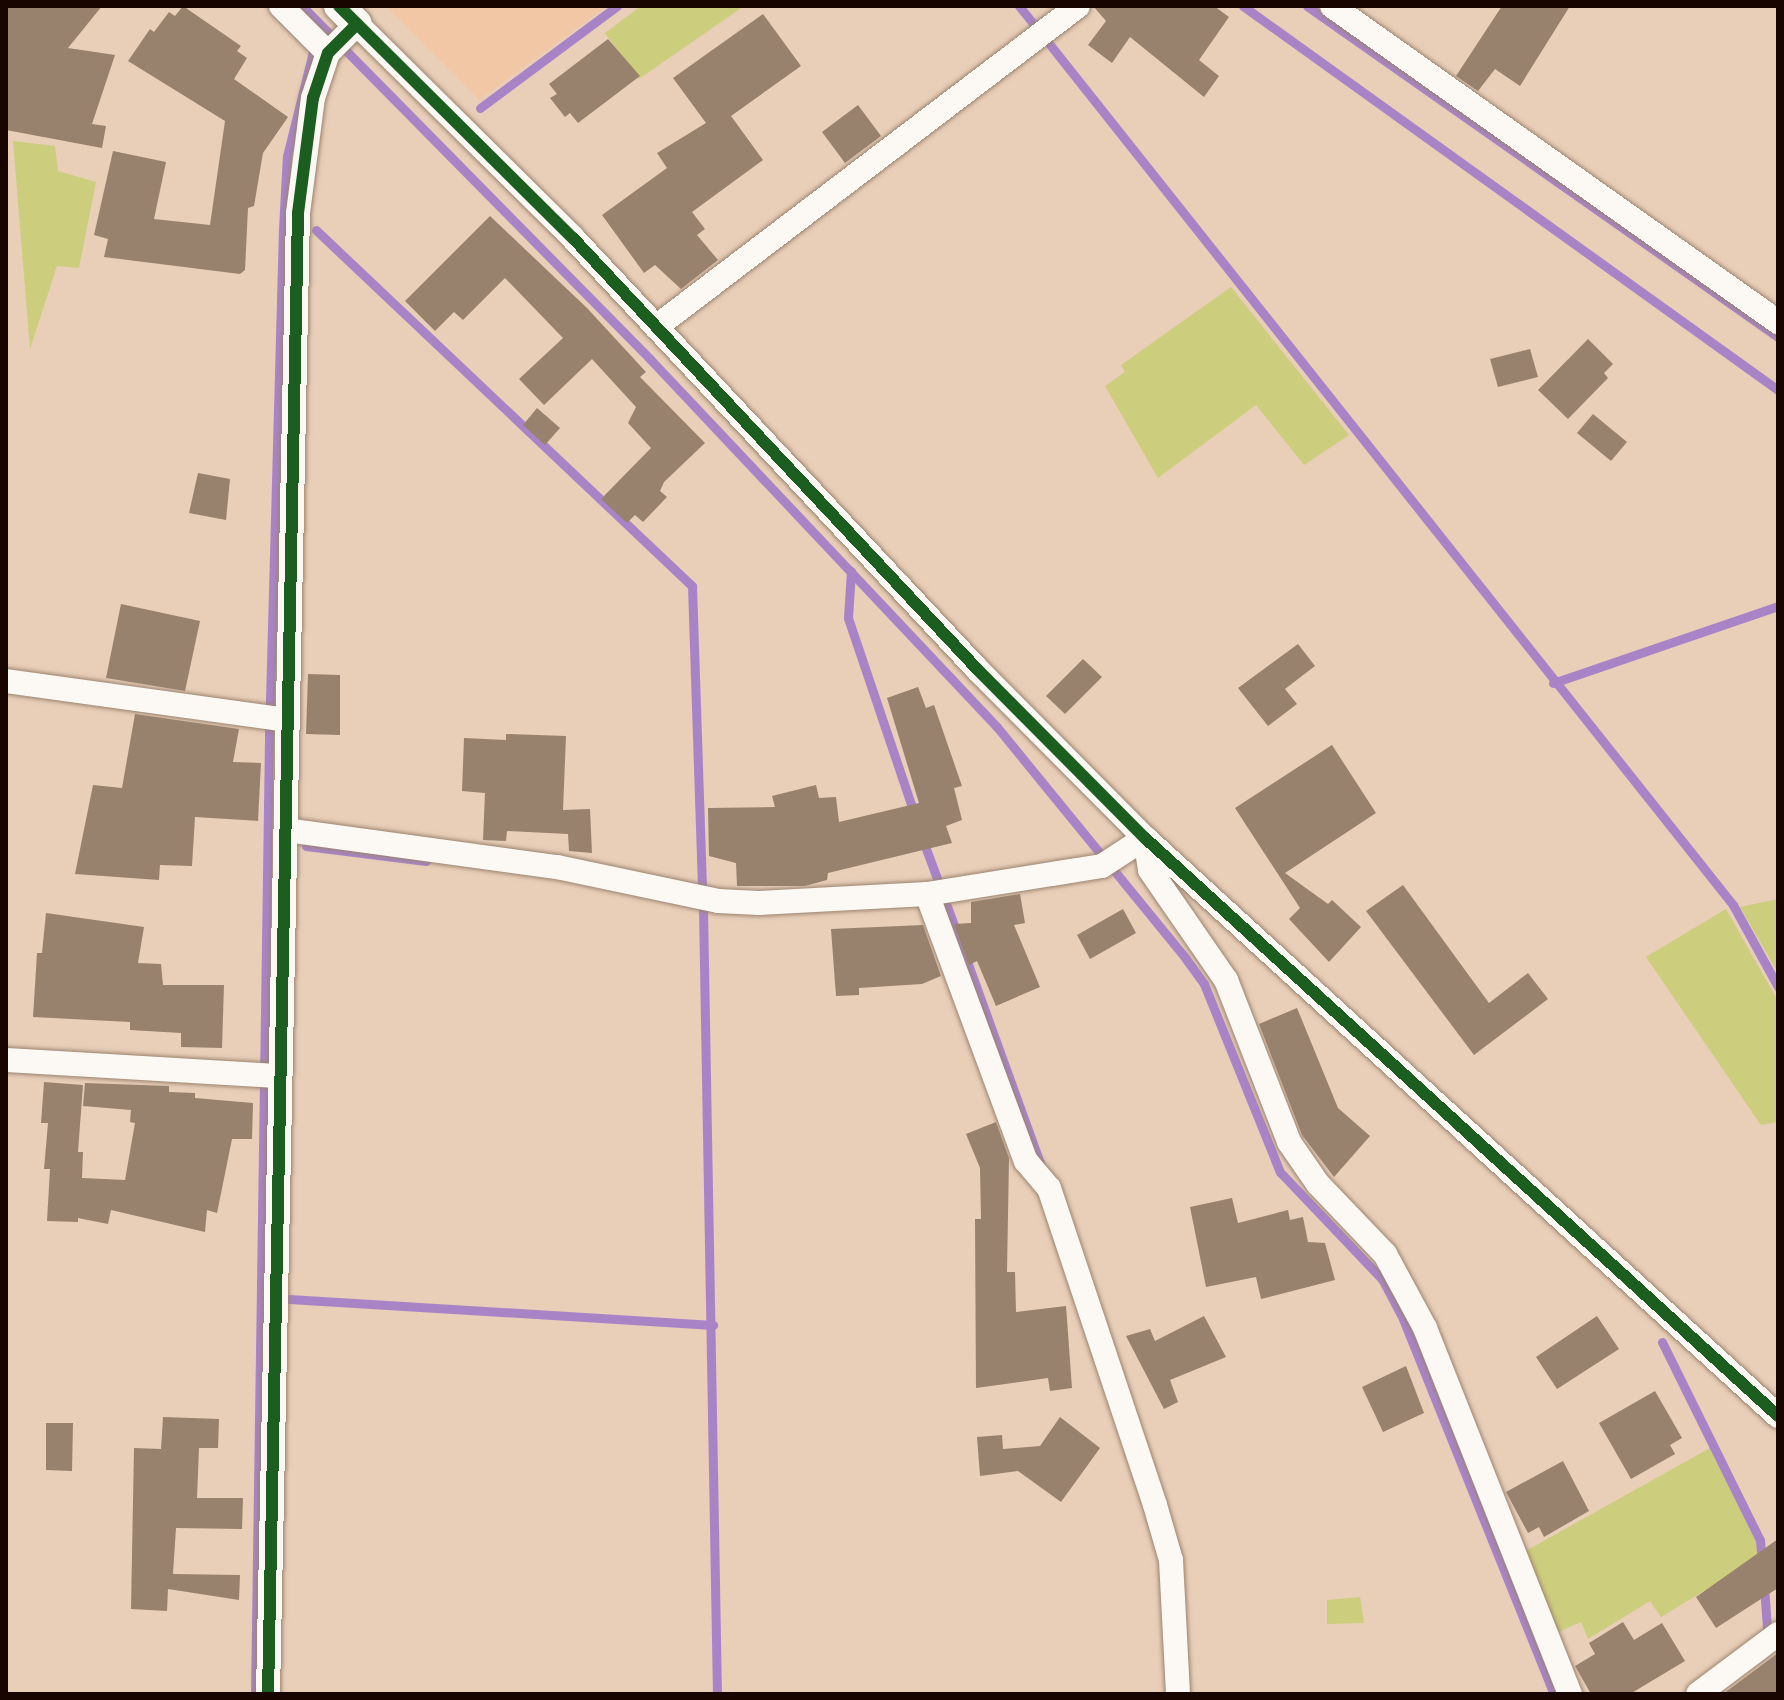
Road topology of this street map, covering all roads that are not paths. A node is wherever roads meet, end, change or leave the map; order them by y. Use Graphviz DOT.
graph roads {
  1 [pos="281,6"];
  2 [pos="1078,6"];
  3 [pos="1332,6"];
  4 [pos="333,36"];
  5 [pos="1778,322"];
  6 [pos="656,327"];
  7 [pos="6,681"];
  8 [pos="275,718"];
  9 [pos="286,830"];
  10 [pos="1145,838"];
  11 [pos="927,894"];
  12 [pos="6,1060"];
  13 [pos="267,1075"];
  14 [pos="1778,1416"];
  15 [pos="1778,1634"];
  16 [pos="268,1694"];
  17 [pos="1178,1694"];
  18 [pos="1570,1694"];
  19 [pos="1698,1694"];
  1 -- 4 [label="street"];
  2 -- 6 [label="street"];
  3 -- 5 [label="street"];
  4 -- 6 [label="street"];
  4 -- 8 [label="street"];
  6 -- 10 [label="street"];
  7 -- 8 [label="street"];
  8 -- 9 [label="street"];
  9 -- 11 [label="street"];
  9 -- 13 [label="street"];
  10 -- 11 [label="street"];
  10 -- 14 [label="street"];
  10 -- 18 [label="street"];
  11 -- 17 [label="street"];
  12 -- 13 [label="street"];
  13 -- 16 [label="street"];
  15 -- 19 [label="street"];
}
